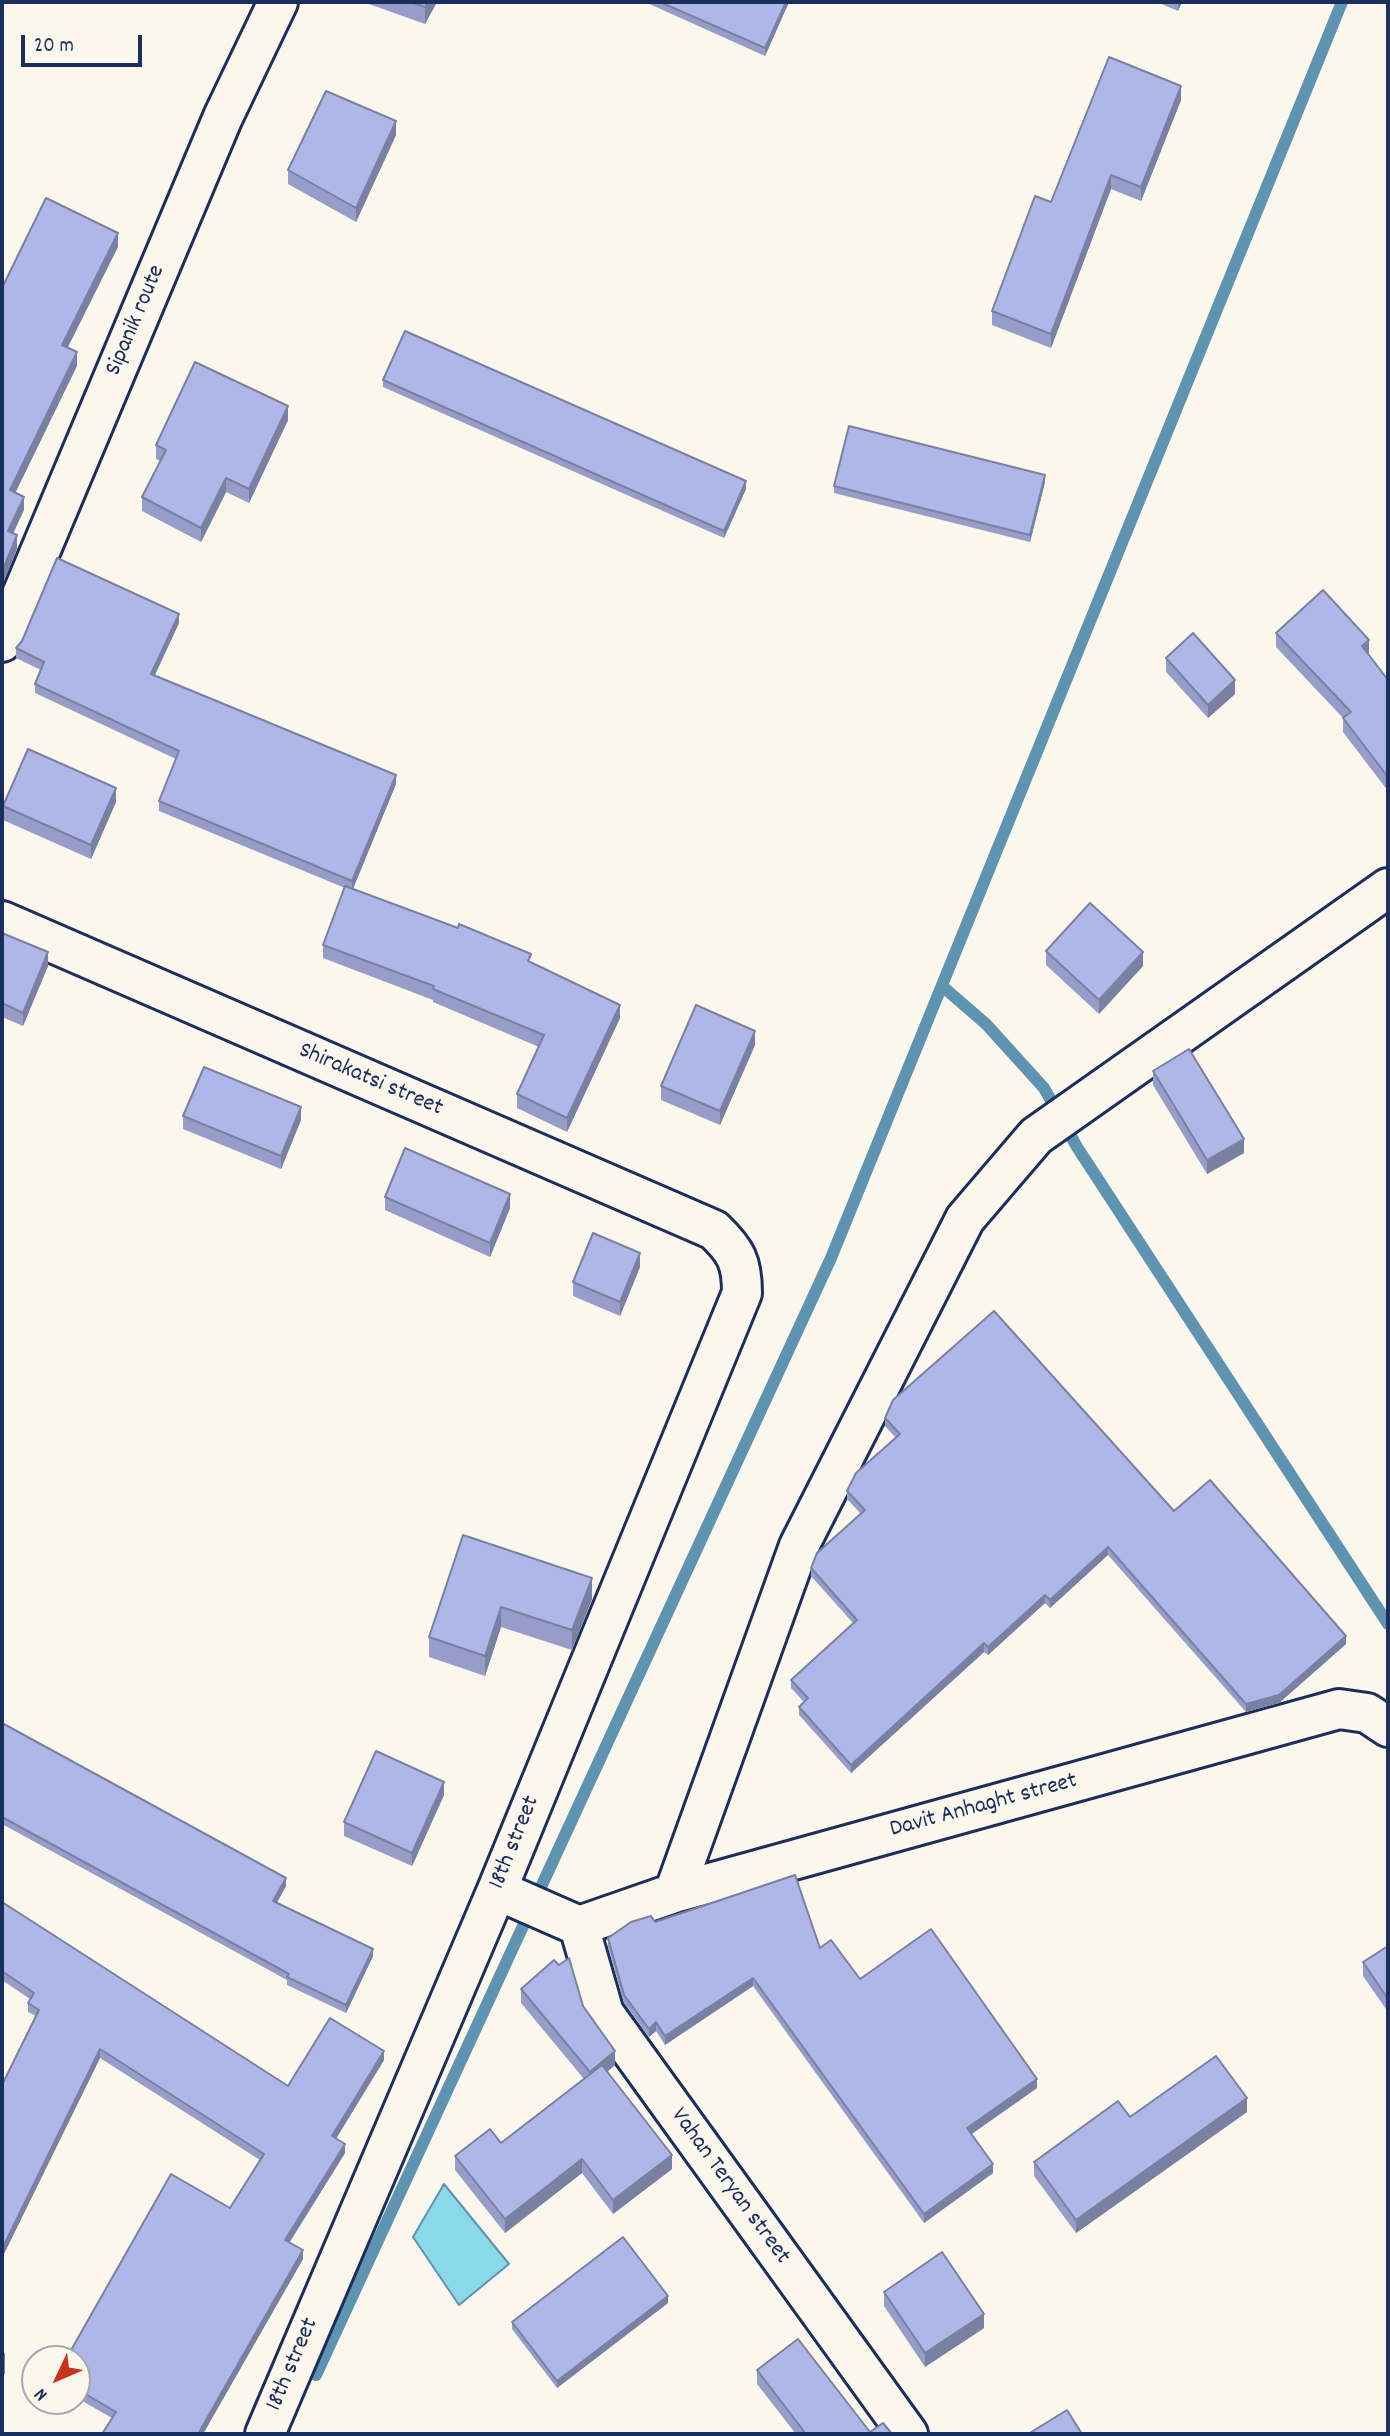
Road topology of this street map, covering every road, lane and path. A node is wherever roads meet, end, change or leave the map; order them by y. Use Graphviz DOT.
graph roads {
  1 [pos="278,2"];
  2 [pos="2,642"];
  3 [pos="1388,888"];
  4 [pos="2,921"];
  5 [pos="733,1248"];
  6 [pos="1388,1727"];
  7 [pos="497,1890"];
  8 [pos="674,1893"];
  9 [pos="579,1926"];
  10 [pos="265,2434"];
  11 [pos="908,2434"];
  1 -- 2 [label="street, Sipanik route"];
  3 -- 8 [label="street"];
  4 -- 5 [label="street, Shirakatsi street"];
  5 -- 7 [label="street, 18th street"];
  6 -- 8 [label="street, Davit Anhaght street"];
  7 -- 9 [label="street"];
  7 -- 10 [label="street, 18th street"];
  8 -- 9 [label="street, Davit Anhaght street"];
  9 -- 11 [label="street, Vahan Teryan street"];
}
